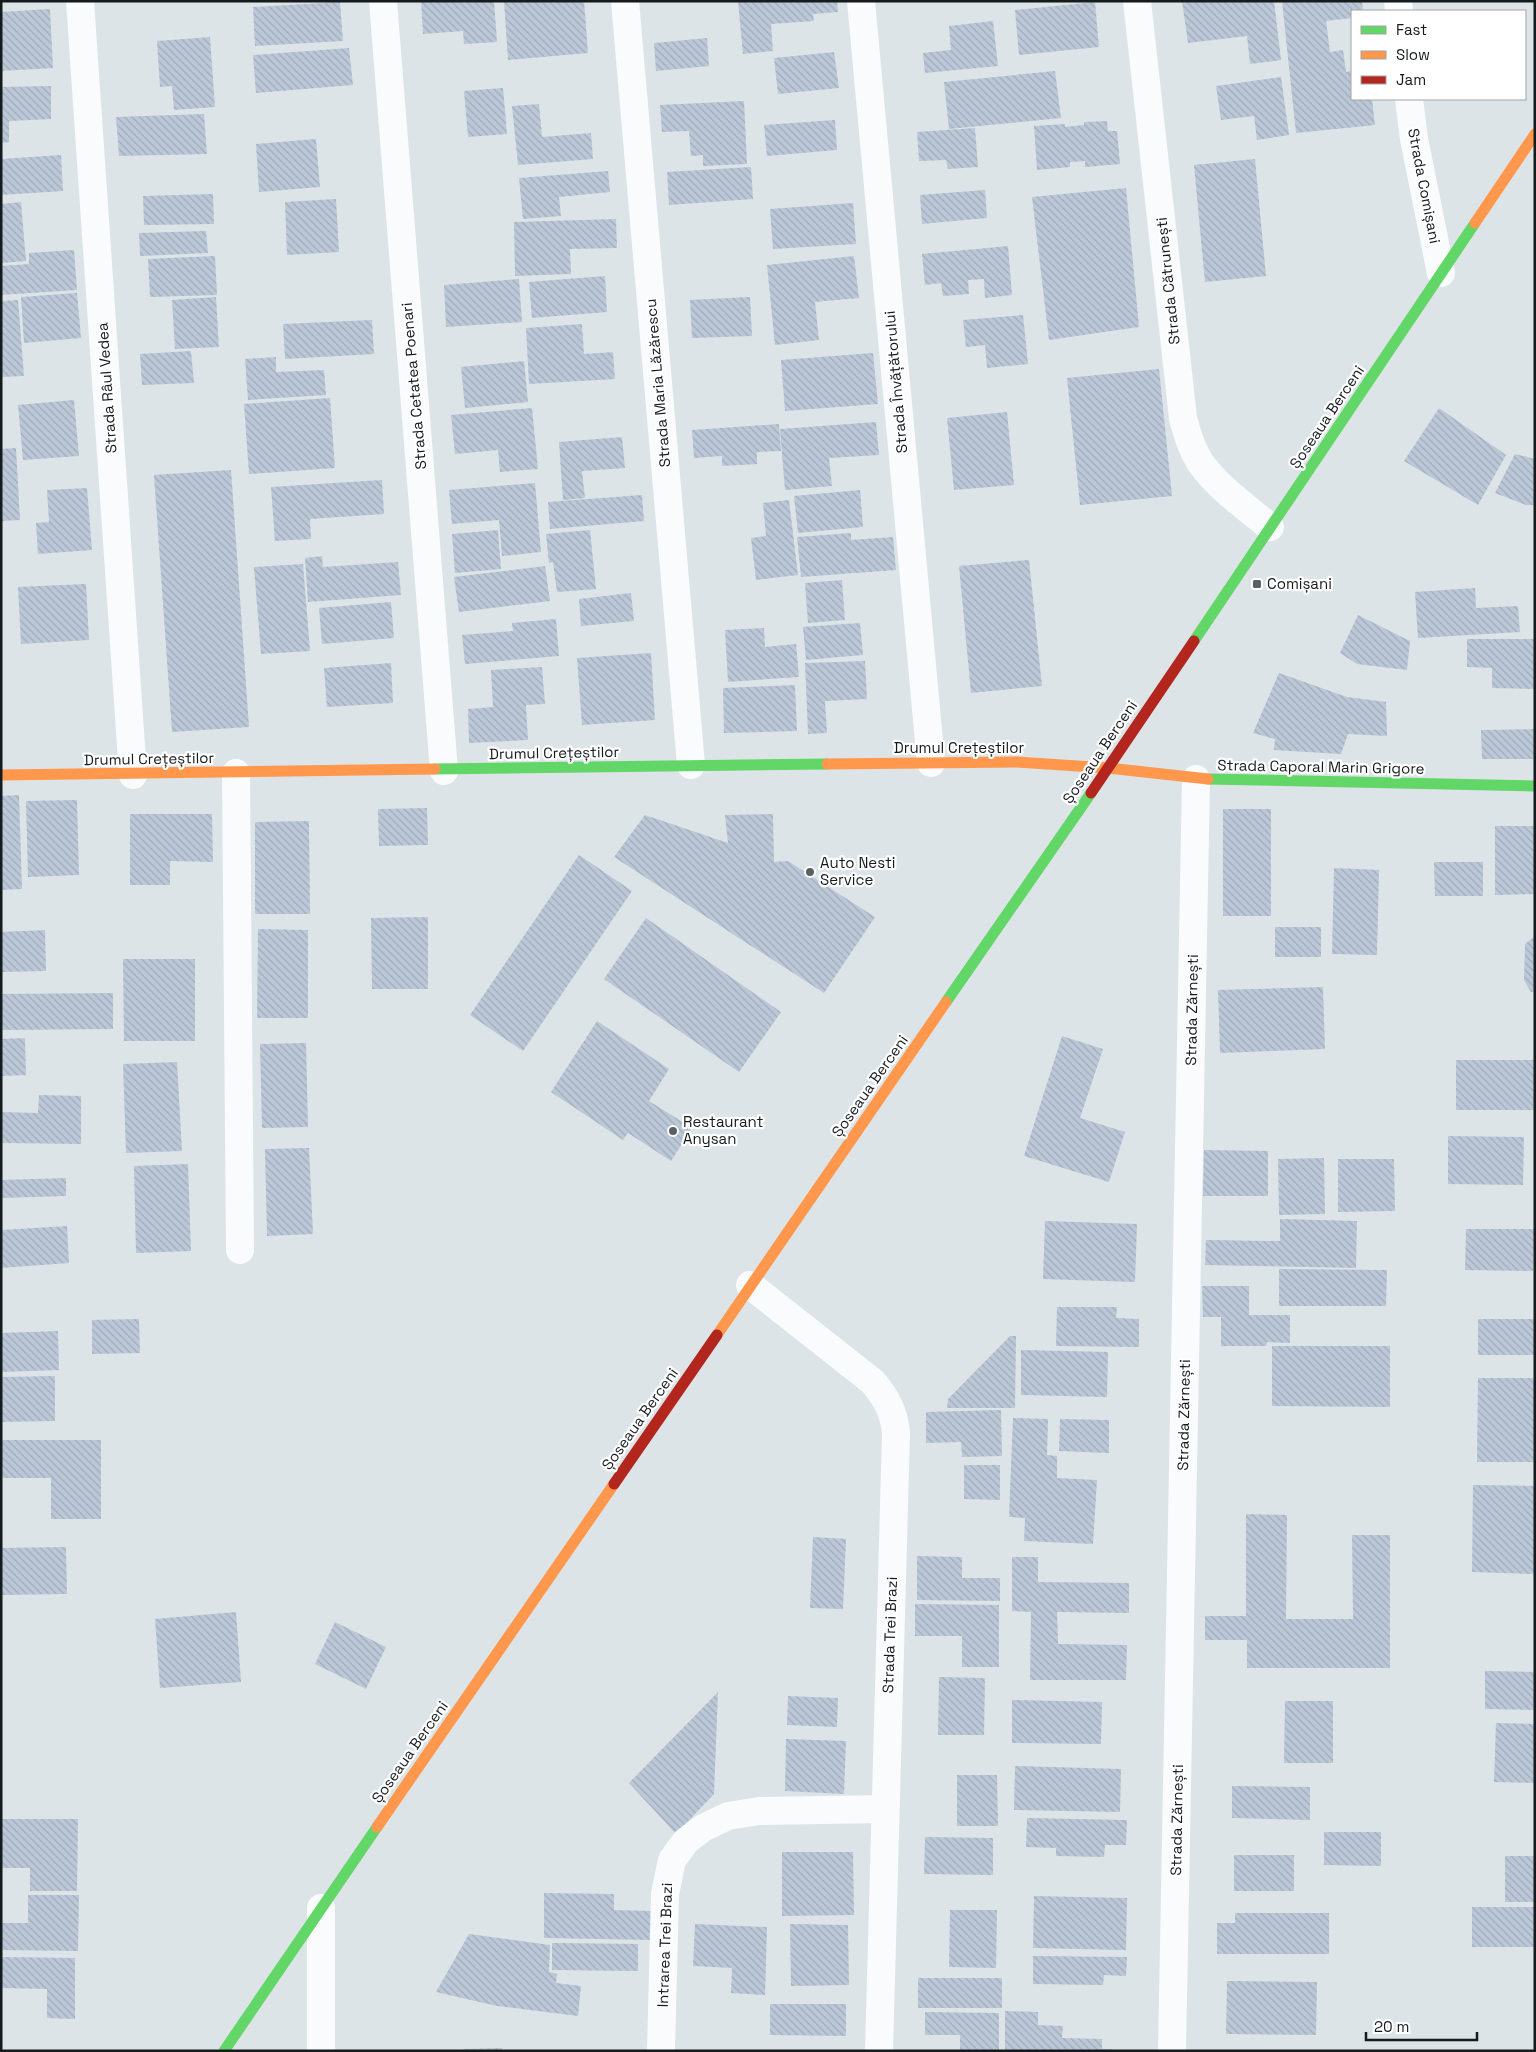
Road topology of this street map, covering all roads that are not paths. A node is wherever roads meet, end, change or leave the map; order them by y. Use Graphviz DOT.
graph roads {
  1 [pos="80,1"];
  2 [pos="383,1"];
  3 [pos="626,1"];
  4 [pos="861,1"];
  5 [pos="1138,1"];
  6 [pos="1409,100"];
  7 [pos="1535,134"];
  8 [pos="1441,273"];
  9 [pos="1270,527"];
  10 [pos="931,763"];
  11 [pos="692,765"];
  12 [pos="1108,768"];
  13 [pos="444,770"];
  14 [pos="236,773"];
  15 [pos="133,774"];
  16 [pos="1,775"];
  17 [pos="1196,779"];
  18 [pos="1535,786"];
  19 [pos="240,1250"];
  20 [pos="750,1285"];
  21 [pos="885,1809"];
  22 [pos="321,1908"];
  23 [pos="224,2051"];
  24 [pos="322,2051"];
  25 [pos="661,2051"];
  26 [pos="879,2051"];
  27 [pos="1172,2051"];
  1 -- 15 [label="street, Strada Râul Vedea"];
  2 -- 13 [label="street, Strada Cetatea Poenari"];
  3 -- 11 [label="street, Strada Maria Lăzărescu"];
  4 -- 10 [label="street, Strada Învățătorului"];
  5 -- 9 [label="street, Strada Cătrunești"];
  6 -- 8 [label="street, Strada Comișani"];
  7 -- 8 [label="main road, Șoseaua Berceni"];
  8 -- 9 [label="main road, Șoseaua Berceni"];
  9 -- 12 [label="main road, Șoseaua Berceni"];
  10 -- 11 [label="main road, Drumul Crețeștilor"];
  10 -- 12 [label="main road, Drumul Crețeștilor"];
  11 -- 13 [label="main road, Drumul Crețeștilor"];
  12 -- 17 [label="main road, Strada Caporal Marin Grigore"];
  12 -- 20 [label="main road, Șoseaua Berceni"];
  13 -- 14 [label="main road, Drumul Crețeștilor"];
  14 -- 15 [label="main road, Drumul Crețeștilor"];
  14 -- 19 [label="street"];
  15 -- 16 [label="main road, Drumul Crețeștilor"];
  17 -- 18 [label="main road, Strada Caporal Marin Grigore"];
  17 -- 27 [label="street, Strada Zărnești"];
  20 -- 21 [label="street, Strada Trei Brazi"];
  20 -- 22 [label="main road, Șoseaua Berceni"];
  21 -- 25 [label="street, Intrarea Trei Brazi"];
  21 -- 26 [label="street, Strada Trei Brazi"];
  22 -- 23 [label="main road, Șoseaua Berceni"];
  22 -- 24 [label="street"];
}
